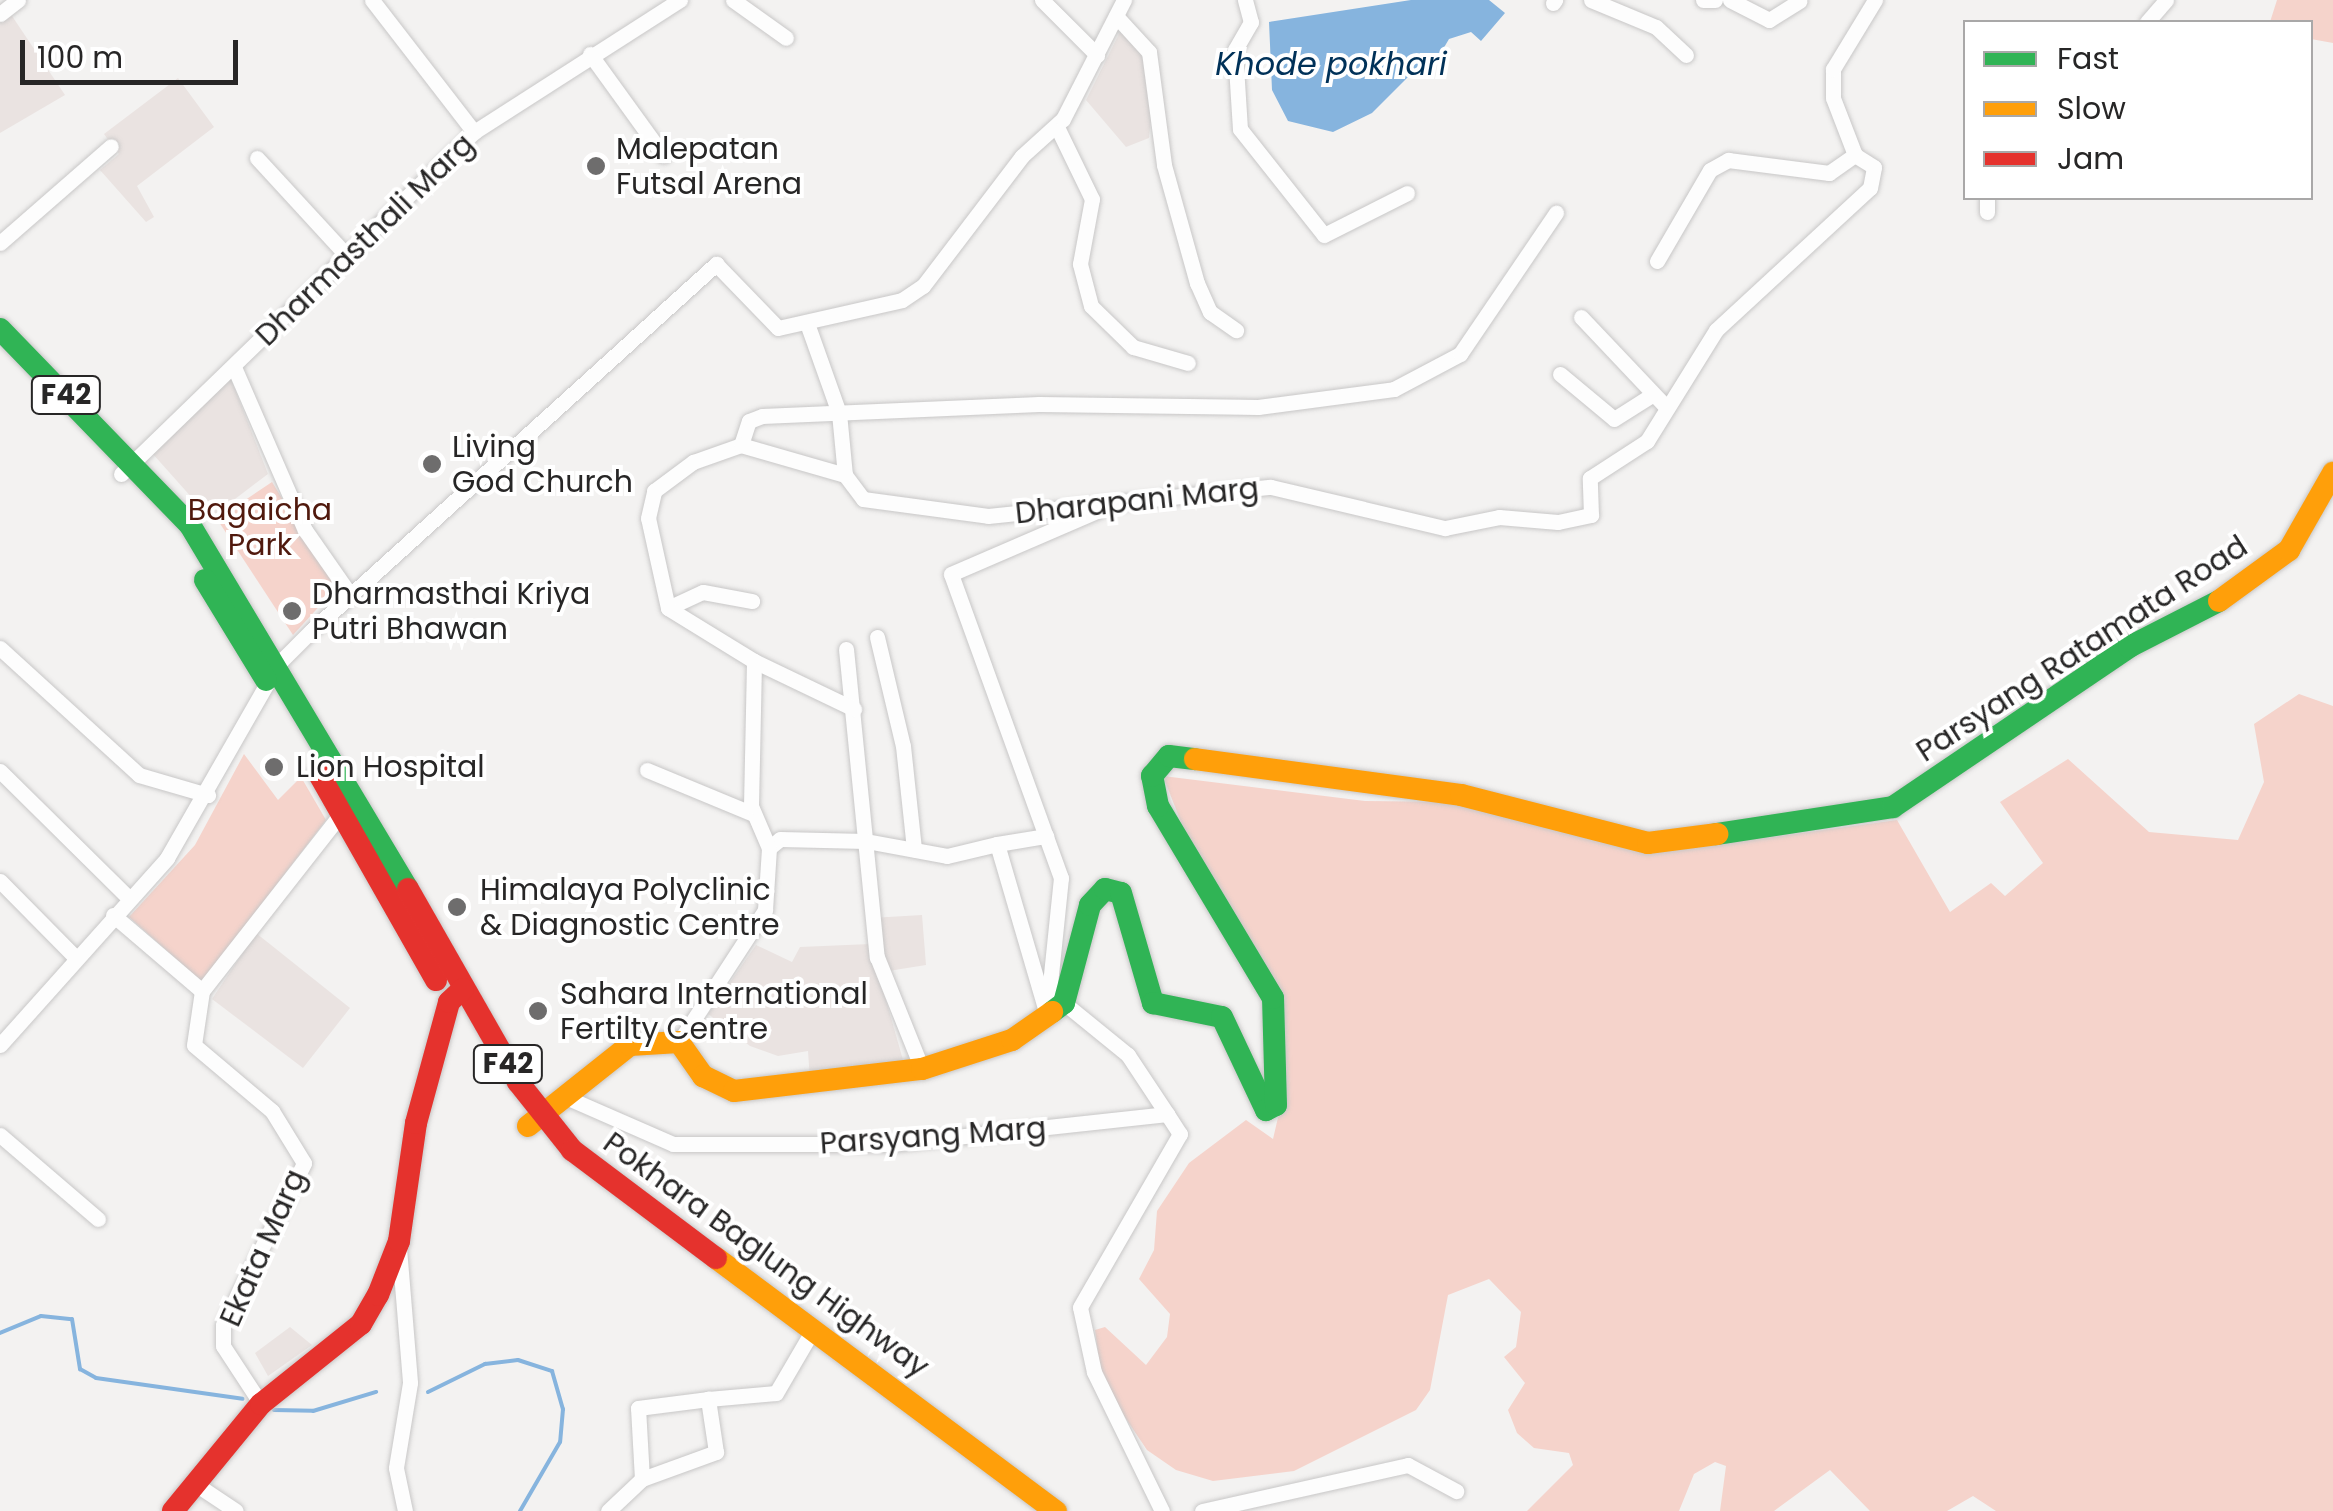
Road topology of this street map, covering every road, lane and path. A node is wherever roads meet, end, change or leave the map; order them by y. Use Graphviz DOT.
graph roads {
  1 [pos="372,0"];
  2 [pos="680,0"];
  3 [pos="733,0"];
  4 [pos="1124,0"];
  5 [pos="1246,0"];
  6 [pos="1591,0"];
  7 [pos="1703,0"];
  8 [pos="1715,0"];
  9 [pos="1730,0"];
  10 [pos="1799,0"];
  11 [pos="1875,0"];
  12 [pos="1052,4"];
  13 [pos="1116,16"];
  14 [pos="786,38"];
  15 [pos="590,54"];
  16 [pos="1097,55"];
  17 [pos="1686,55"];
  18 [pos="1056,127"];
  19 [pos="474,132"];
  20 [pos="111,146"];
  21 [pos="663,154"];
  22 [pos="1855,155"];
  23 [pos="257,158"];
  24 [pos="1407,193"];
  25 [pos="1556,213"];
  26 [pos="0,244"];
  27 [pos="348,256"];
  28 [pos="1657,262"];
  29 [pos="1580,317"];
  30 [pos="808,326"];
  31 [pos="0,329"];
  32 [pos="1236,330"];
  33 [pos="0,356"];
  34 [pos="1188,363"];
  35 [pos="234,367"];
  36 [pos="1560,374"];
  37 [pos="1652,395"];
  38 [pos="1667,408"];
  39 [pos="839,413"];
  40 [pos="741,445"];
  41 [pos="126,467"];
  42 [pos="2333,473"];
  43 [pos="845,475"];
  44 [pos="1101,508"];
  45 [pos="351,596"];
  46 [pos="752,601"];
  47 [pos="668,608"];
  48 [pos="878,637"];
  49 [pos="0,648"];
  50 [pos="846,649"];
  51 [pos="754,661"];
  52 [pos="272,673"];
  53 [pos="854,710"];
  54 [pos="646,770"];
  55 [pos="0,771"];
  56 [pos="208,795"];
  57 [pos="753,814"];
  58 [pos="340,816"];
  59 [pos="1046,836"];
  60 [pos="866,841"];
  61 [pos="996,844"];
  62 [pos="769,848"];
  63 [pos="914,849"];
  64 [pos="0,881"];
  65 [pos="130,898"];
  66 [pos="112,914"];
  67 [pos="72,954"];
  68 [pos="202,990"];
  69 [pos="456,995"];
  70 [pos="1055,1008"];
  71 [pos="679,1042"];
  72 [pos="0,1044"];
  73 [pos="922,1069"];
  74 [pos="558,1094"];
  75 [pos="1167,1114"];
  76 [pos="536,1121"];
  77 [pos="0,1134"];
  78 [pos="98,1219"];
  79 [pos="398,1241"];
  80 [pos="810,1336"];
  81 [pos="708,1398"];
  82 [pos="262,1404"];
  83 [pos="642,1479"];
  84 [pos="194,1483"];
  85 [pos="1456,1491"];
  86 [pos="174,1511"];
  87 [pos="236,1511"];
  88 [pos="405,1511"];
  89 [pos="608,1511"];
  90 [pos="1030,1511"];
  91 [pos="1056,1511"];
  92 [pos="1162,1511"];
  93 [pos="1202,1511"];
  1 -- 19 [label="street"];
  2 -- 15 [label="street, Dharmasthali Marg"];
  3 -- 14 [label="street"];
  4 -- 13 [label="street"];
  5 -- 24 [label="street"];
  6 -- 17 [label="street"];
  7 -- 8 [label="street"];
  9 -- 10 [label="street"];
  11 -- 22 [label="street"];
  12 -- 16 [label="street"];
  13 -- 16 [label="street"];
  13 -- 32 [label="street"];
  15 -- 19 [label="street, Dharmasthali Marg"];
  15 -- 21 [label="street"];
  16 -- 18 [label="street"];
  18 -- 30 [label="street"];
  18 -- 34 [label="street"];
  19 -- 27 [label="street, Dharmasthali Marg"];
  20 -- 26 [label="street"];
  22 -- 28 [label="street"];
  22 -- 38 [label="street"];
  23 -- 27 [label="street"];
  25 -- 39 [label="street"];
  27 -- 35 [label="street, Dharmasthali Marg"];
  29 -- 37 [label="street"];
  30 -- 39 [label="street"];
  30 -- 45 [label="street"];
  31 -- 41 [label="main road, Pokhara Baglung Highway / F42"];
  33 -- 41 [label="main road, Pokhara Baglung Highway / F42"];
  35 -- 41 [label="street, Dharmasthali Marg"];
  35 -- 45 [label="street"];
  36 -- 37 [label="street"];
  37 -- 38 [label="street"];
  38 -- 44 [label="street, Dharapani Marg"];
  39 -- 40 [label="street"];
  39 -- 43 [label="street"];
  40 -- 43 [label="street"];
  40 -- 47 [label="street"];
  41 -- 52 [label="main road, Pokhara Baglung Highway / F42"];
  42 -- 70 [label="main road, Parsyang Ratamata Road"];
  43 -- 44 [label="street, Dharapani Marg"];
  44 -- 59 [label="street"];
  45 -- 52 [label="street"];
  46 -- 47 [label="street"];
  47 -- 51 [label="street"];
  48 -- 63 [label="street"];
  49 -- 56 [label="street"];
  50 -- 53 [label="street"];
  51 -- 53 [label="street"];
  51 -- 57 [label="street"];
  52 -- 56 [label="street"];
  52 -- 58 [label="main road, Pokhara Baglung Highway / F42"];
  52 -- 69 [label="main road, Pokhara Baglung Highway / F42"];
  53 -- 60 [label="street"];
  54 -- 57 [label="street"];
  55 -- 65 [label="street"];
  56 -- 65 [label="street"];
  57 -- 62 [label="street"];
  58 -- 68 [label="street"];
  58 -- 69 [label="main road, Pokhara Baglung Highway / F42"];
  59 -- 61 [label="street"];
  59 -- 70 [label="street"];
  60 -- 62 [label="street"];
  60 -- 63 [label="street"];
  60 -- 73 [label="street"];
  61 -- 63 [label="street"];
  61 -- 70 [label="street"];
  62 -- 71 [label="street"];
  64 -- 67 [label="street"];
  65 -- 66 [label="street"];
  66 -- 67 [label="street"];
  66 -- 68 [label="street"];
  67 -- 72 [label="street"];
  68 -- 82 [label="street, Ekata Marg"];
  69 -- 76 [label="main road, Pokhara Baglung Highway / F42"];
  69 -- 79 [label="main road"];
  70 -- 73 [label="main road"];
  70 -- 75 [label="street"];
  71 -- 73 [label="main road"];
  71 -- 74 [label="main road"];
  74 -- 75 [label="street, Parsyang Marg"];
  74 -- 76 [label="main road"];
  75 -- 92 [label="street"];
  76 -- 80 [label="main road, Pokhara Baglung Highway / F42"];
  77 -- 78 [label="street"];
  79 -- 82 [label="main road"];
  79 -- 88 [label="street"];
  80 -- 81 [label="street"];
  80 -- 90 [label="main road, Pokhara Baglung Highway / F42"];
  80 -- 91 [label="main road, Pokhara Baglung Highway / F42"];
  81 -- 83 [label="street"];
  81 -- 83 [label="street"];
  82 -- 84 [label="main road"];
  83 -- 89 [label="street"];
  84 -- 86 [label="main road"];
  84 -- 87 [label="street"];
  85 -- 93 [label="street"];
}
